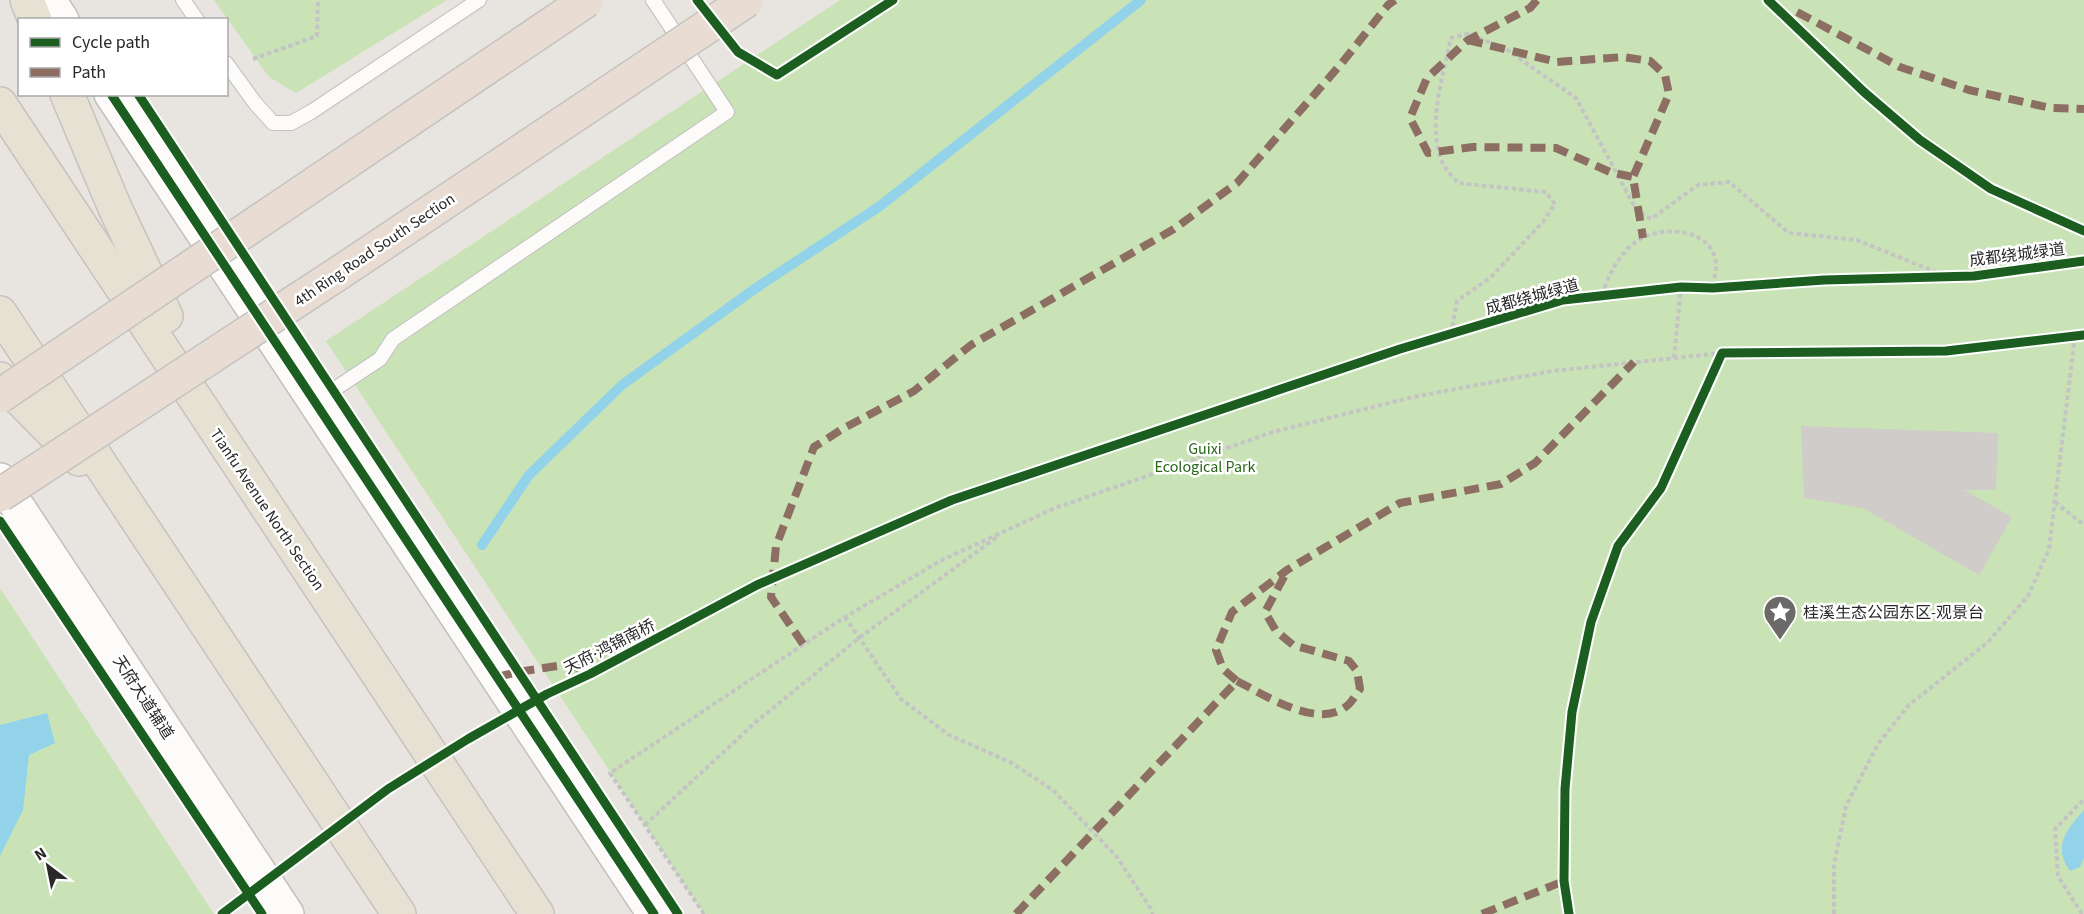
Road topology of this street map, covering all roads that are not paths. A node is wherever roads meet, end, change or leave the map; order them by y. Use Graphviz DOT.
graph roads {
  1 [pos="27,0"];
  2 [pos="49,0"];
  3 [pos="183,0"];
  4 [pos="479,0"];
  5 [pos="587,0"];
  6 [pos="652,0"];
  7 [pos="747,0"];
  8 [pos="34,18"];
  9 [pos="61,18"];
  10 [pos="195,18"];
  11 [pos="228,65"];
  12 [pos="68,96"];
  13 [pos="112,96"];
  14 [pos="0,104"];
  15 [pos="0,313"];
  16 [pos="0,380"];
  17 [pos="0,396"];
  18 [pos="315,402"];
  19 [pos="226,445"];
  20 [pos="0,480"];
  21 [pos="0,495"];
  22 [pos="129,508"];
  23 [pos="287,914"];
  24 [pos="399,914"];
  25 [pos="537,914"];
  26 [pos="654,914"];
  1 -- 8 [label="main road"];
  2 -- 9 [label="street"];
  3 -- 10 [label="lane"];
  4 -- 11 [label="lane"];
  5 -- 17 [label="highway, bridge"];
  6 -- 18 [label="lane"];
  7 -- 21 [label="highway, 4th Ring Road South Section, bridge"];
  12 -- 19 [label="main road"];
  13 -- 18 [label="street"];
  14 -- 19 [label="main road, Tianfu Avenue North Section"];
  15 -- 22 [label="main road"];
  16 -- 22 [label="main road"];
  18 -- 26 [label="street"];
  19 -- 25 [label="main road, Tianfu Avenue North Section"];
  20 -- 23 [label="street, 天府大道辅道"];
  22 -- 24 [label="main road"];
}
